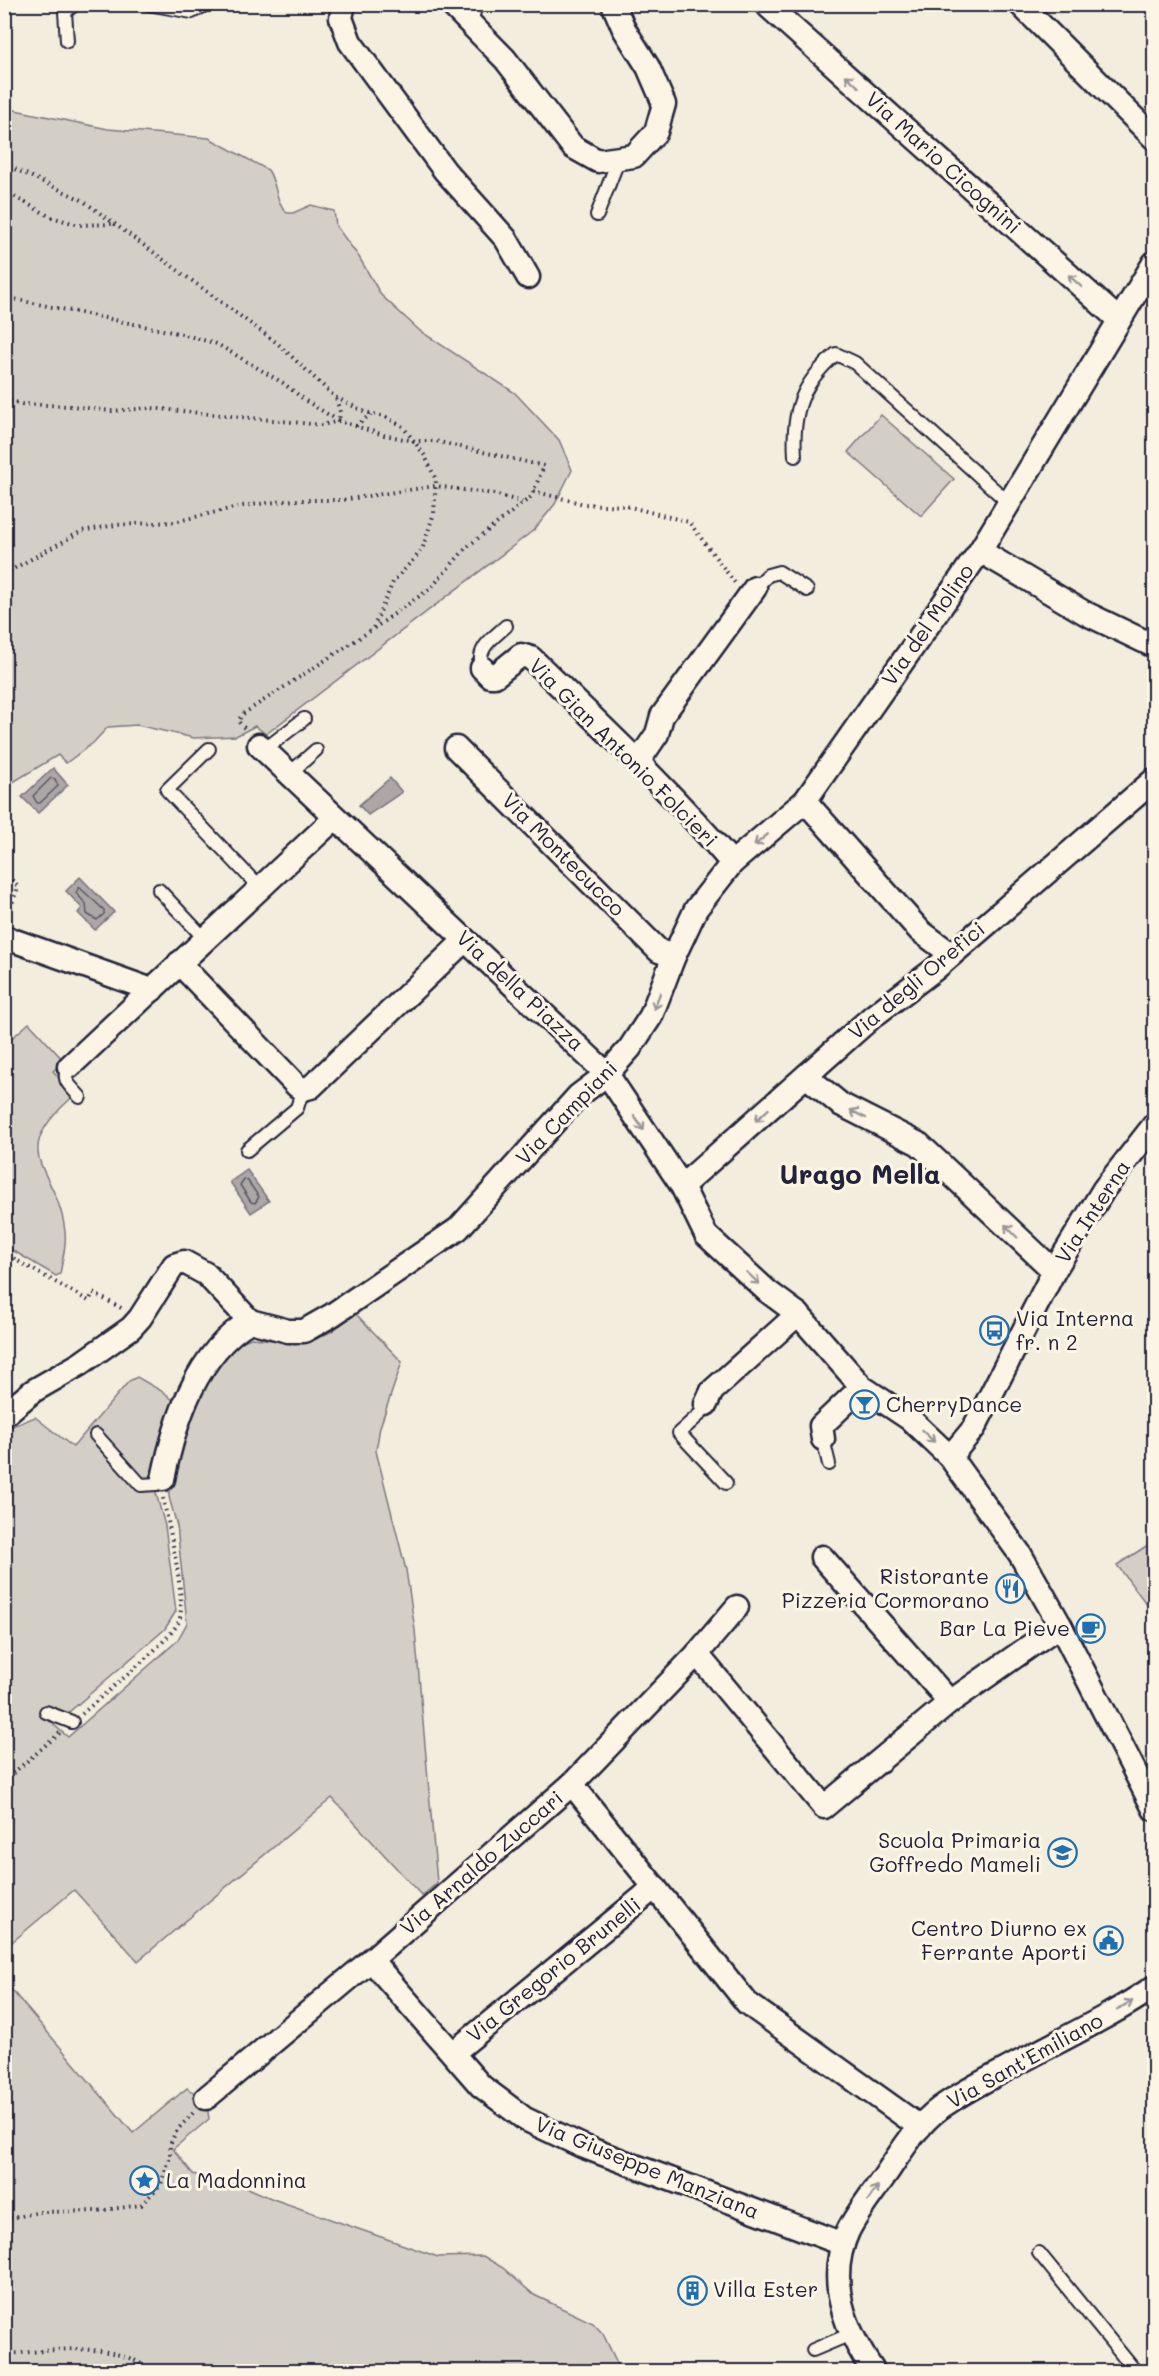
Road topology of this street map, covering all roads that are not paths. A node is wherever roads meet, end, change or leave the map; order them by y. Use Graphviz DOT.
graph roads {
  1 [pos="75,4"];
  2 [pos="148,4"];
  3 [pos="207,4"];
  4 [pos="344,4"];
  5 [pos="451,4"];
  6 [pos="612,4"];
  7 [pos="770,4"];
  8 [pos="1020,4"];
  9 [pos="473,14"];
  10 [pos="68,41"];
  11 [pos="1155,138"];
  12 [pos="619,158"];
  13 [pos="597,215"];
  14 [pos="1155,263"];
  15 [pos="528,277"];
  16 [pos="1119,320"];
  17 [pos="795,456"];
  18 [pos="1010,504"];
  19 [pos="980,552"];
  20 [pos="746,587"];
  21 [pos="807,590"];
  22 [pos="506,626"];
  23 [pos="1155,646"];
  24 [pos="482,668"];
  25 [pos="304,718"];
  26 [pos="262,748"];
  27 [pos="456,748"];
  28 [pos="209,749"];
  29 [pos="316,750"];
  30 [pos="638,762"];
  31 [pos="289,774"];
  32 [pos="1155,780"];
  33 [pos="805,801"];
  34 [pos="335,818"];
  35 [pos="732,863"];
  36 [pos="260,888"];
  37 [pos="159,890"];
  38 [pos="7,932"];
  39 [pos="205,939"];
  40 [pos="465,940"];
  41 [pos="951,954"];
  42 [pos="674,956"];
  43 [pos="179,963"];
  44 [pos="152,990"];
  45 [pos="69,1067"];
  46 [pos="607,1074"];
  47 [pos="806,1076"];
  48 [pos="303,1089"];
  49 [pos="80,1097"];
  50 [pos="1155,1125"];
  51 [pos="247,1150"];
  52 [pos="682,1186"];
  53 [pos="1054,1271"];
  54 [pos="798,1314"];
  55 [pos="250,1321"];
  56 [pos="862,1387"];
  57 [pos="706,1404"];
  58 [pos="4,1415"];
  59 [pos="96,1435"];
  60 [pos="823,1439"];
  61 [pos="950,1456"];
  62 [pos="829,1464"];
  63 [pos="163,1479"];
  64 [pos="726,1483"];
  65 [pos="822,1557"];
  66 [pos="737,1607"];
  67 [pos="1059,1624"];
  68 [pos="697,1654"];
  69 [pos="950,1702"];
  70 [pos="46,1712"];
  71 [pos="72,1722"];
  72 [pos="572,1784"];
  73 [pos="1155,1809"];
  74 [pos="655,1887"];
  75 [pos="371,1959"];
  76 [pos="1155,1988"];
  77 [pos="453,2053"];
  78 [pos="206,2098"];
  79 [pos="920,2127"];
  80 [pos="843,2244"];
  81 [pos="1039,2253"];
  82 [pos="851,2334"];
  83 [pos="813,2350"];
  84 [pos="874,2372"];
  85 [pos="1136,2372"];
  1 -- 10 [label="lane"];
  2 -- 3 [label="lane"];
  4 -- 15 [label="street"];
  5 -- 9 [label="street"];
  6 -- 12 [label="street"];
  16 -- 7 [label="street, Via Mario Cicognini, one-way"];
  8 -- 11 [label="street"];
  9 -- 12 [label="street"];
  12 -- 13 [label="lane"];
  14 -- 16 [label="street, Via del Molino"];
  16 -- 18 [label="street, Via del Molino"];
  17 -- 18 [label="lane"];
  18 -- 19 [label="street, Via del Molino"];
  19 -- 23 [label="street"];
  19 -- 33 [label="street, Via del Molino"];
  20 -- 21 [label="lane"];
  20 -- 30 [label="street"];
  22 -- 24 [label="lane"];
  24 -- 30 [label="street, Via Gian Antonio Folcieri"];
  25 -- 26 [label="lane"];
  26 -- 31 [label="street, Via della Piazza"];
  27 -- 42 [label="street, Via Montecucco"];
  28 -- 36 [label="lane"];
  29 -- 31 [label="lane"];
  30 -- 35 [label="street, Via Gian Antonio Folcieri"];
  31 -- 34 [label="street, Via della Piazza"];
  32 -- 41 [label="street, Via degli Orefici"];
  33 -- 35 [label="street, Via Campiani, one-way"];
  33 -- 41 [label="street"];
  34 -- 36 [label="street"];
  34 -- 40 [label="street, Via della Piazza"];
  35 -- 42 [label="street, Via Campiani"];
  36 -- 39 [label="street"];
  37 -- 39 [label="lane"];
  38 -- 44 [label="street"];
  39 -- 43 [label="street"];
  40 -- 46 [label="street, Via della Piazza"];
  40 -- 48 [label="street"];
  41 -- 47 [label="street, Via degli Orefici"];
  42 -- 46 [label="street, Via Campiani, one-way"];
  43 -- 44 [label="street"];
  43 -- 48 [label="street"];
  44 -- 45 [label="street"];
  45 -- 49 [label="lane"];
  46 -- 52 [label="street, Via della Piazza, one-way"];
  46 -- 55 [label="street, Via Campiani"];
  47 -- 52 [label="street, Via degli Orefici, one-way"];
  53 -- 47 [label="street, Via Interna, one-way"];
  48 -- 51 [label="lane"];
  50 -- 53 [label="street, Via Interna"];
  52 -- 54 [label="street, Via della Piazza, one-way"];
  53 -- 61 [label="street, Via Interna"];
  54 -- 56 [label="street, Via della Piazza"];
  54 -- 57 [label="street"];
  55 -- 58 [label="street"];
  55 -- 63 [label="street"];
  56 -- 60 [label="street"];
  56 -- 61 [label="street, Via della Piazza, one-way"];
  57 -- 64 [label="lane"];
  59 -- 63 [label="lane"];
  60 -- 62 [label="lane"];
  61 -- 67 [label="street, Via della Piazza"];
  65 -- 69 [label="street"];
  66 -- 68 [label="street, Via Arnaldo Zuccari"];
  67 -- 69 [label="street"];
  67 -- 73 [label="street, Via della Piazza"];
  68 -- 69 [label="street"];
  68 -- 72 [label="street, Via Arnaldo Zuccari"];
  70 -- 71 [label="lane"];
  72 -- 74 [label="street, Via Gregorio Brunelli"];
  72 -- 75 [label="street, Via Arnaldo Zuccari"];
  74 -- 77 [label="street, Via Gregorio Brunelli"];
  74 -- 79 [label="street, Via Gregorio Brunelli"];
  75 -- 77 [label="street, Via Giuseppe Manziana"];
  75 -- 78 [label="street, Via Arnaldo Zuccari"];
  79 -- 76 [label="street, Via Sant'Emiliano, one-way"];
  77 -- 80 [label="street, Via Giuseppe Manziana"];
  80 -- 79 [label="street, Via Sant'Emiliano, one-way"];
  80 -- 82 [label="street, Via Sant'Emiliano"];
  81 -- 85 [label="lane"];
  82 -- 83 [label="lane"];
  82 -- 84 [label="street, Via Sant'Emiliano"];
}
